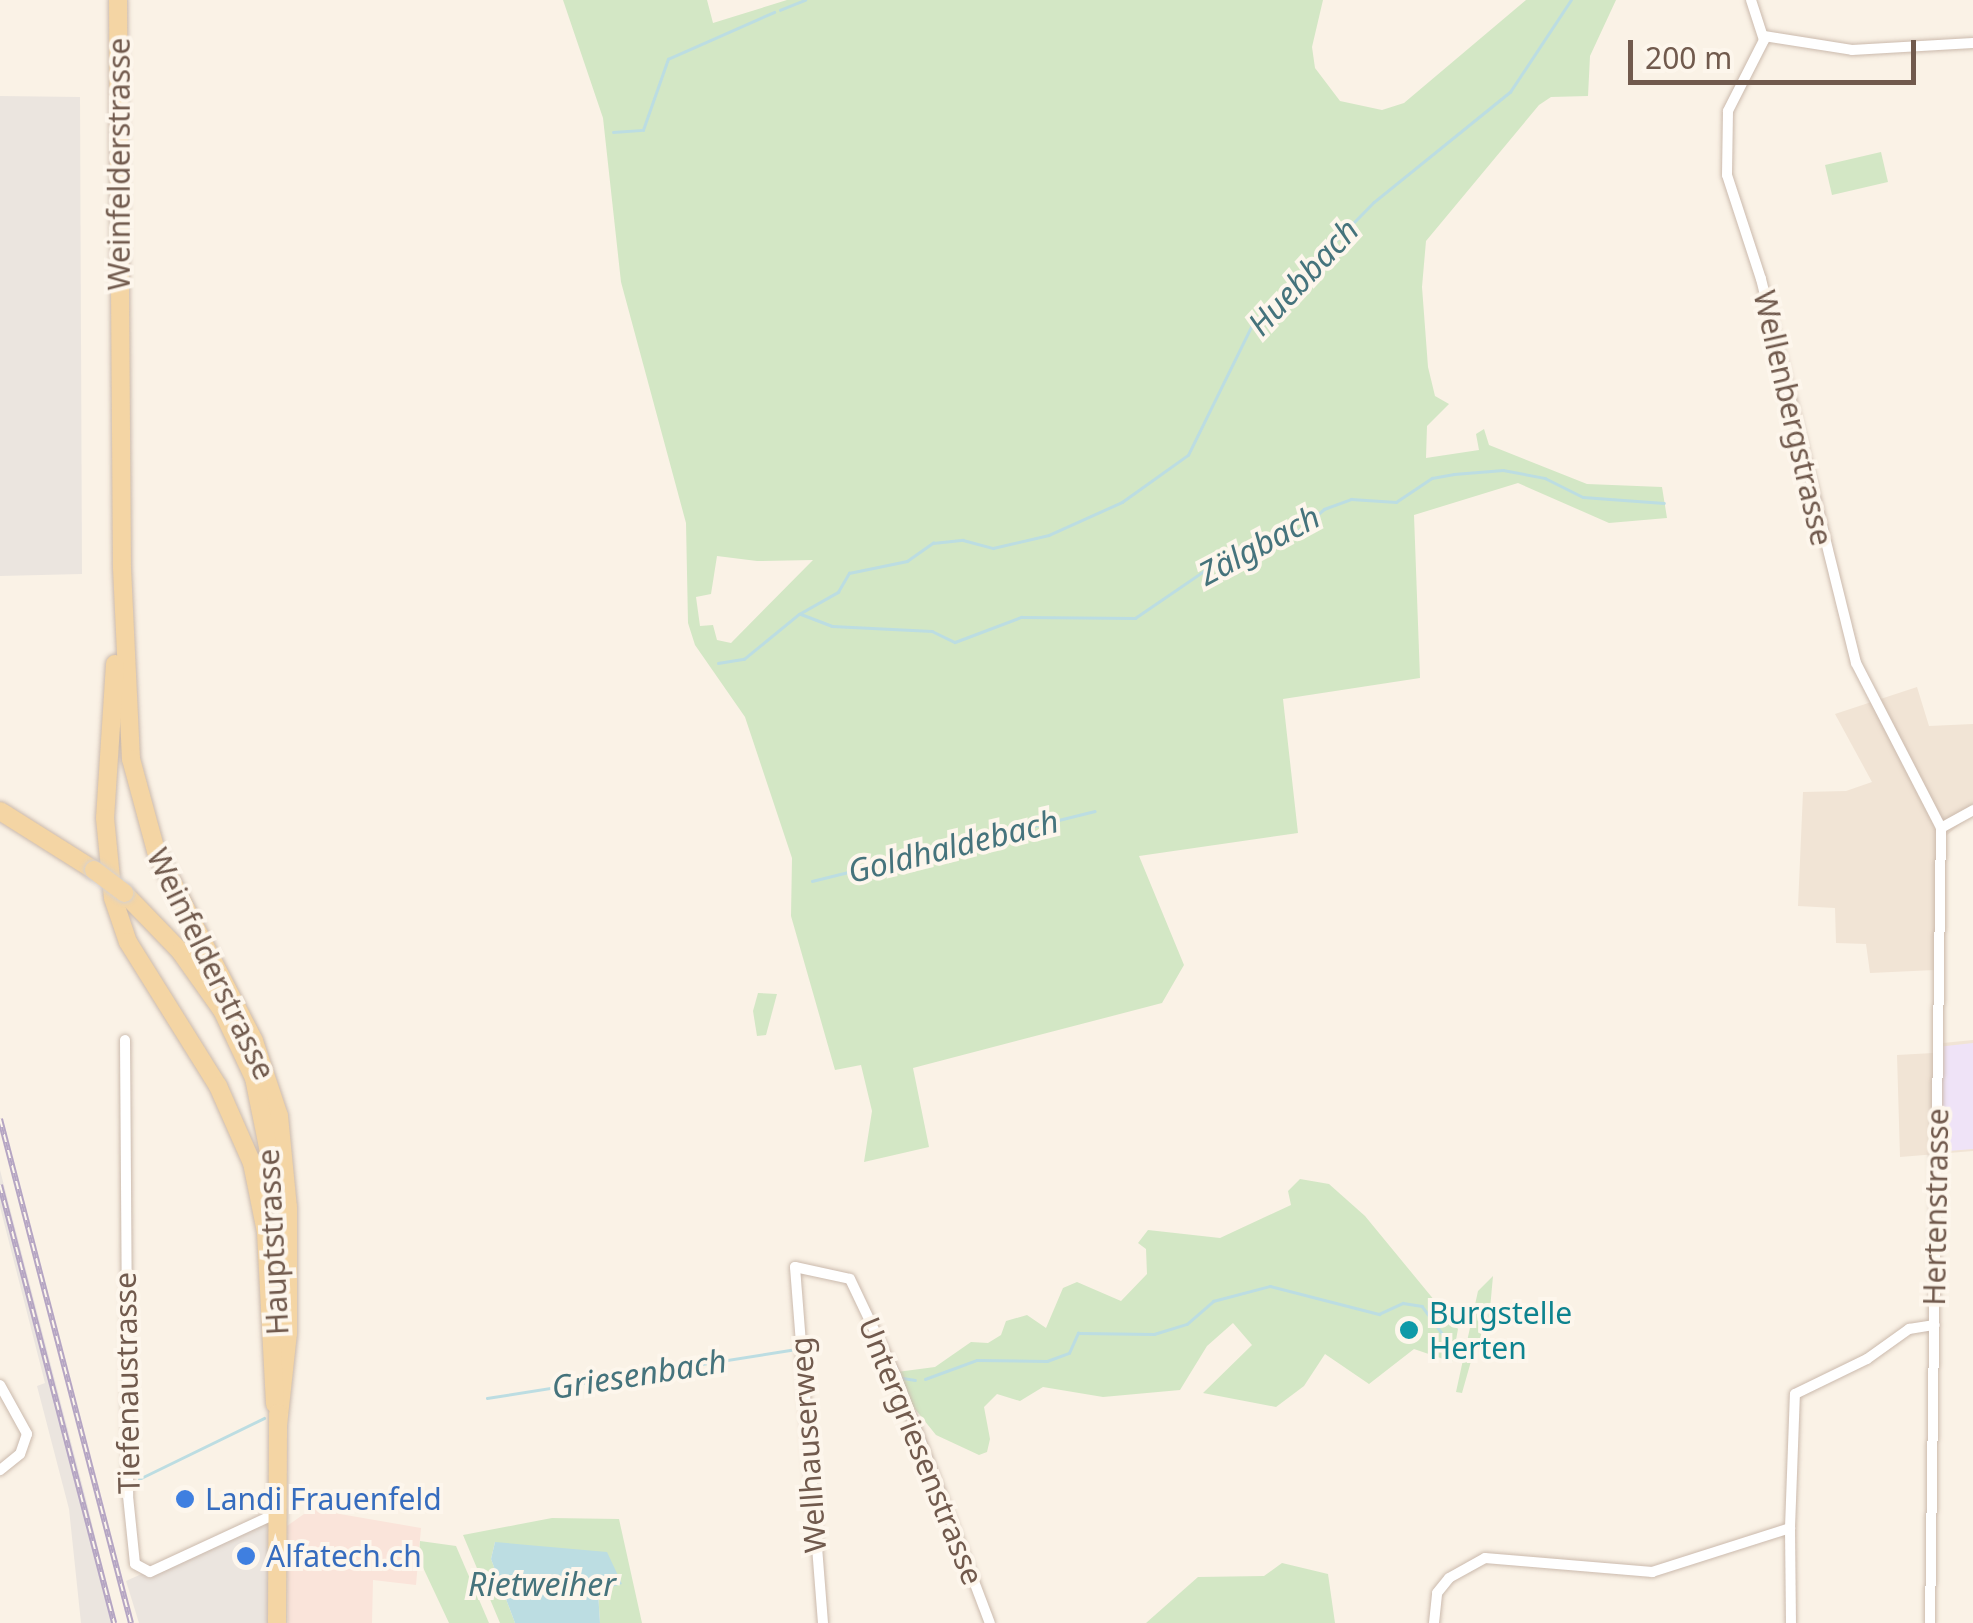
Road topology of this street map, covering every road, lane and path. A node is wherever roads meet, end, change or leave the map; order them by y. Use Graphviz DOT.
graph roads {
  1 [pos="118,0"];
  2 [pos="1750,0"];
  3 [pos="1764,36"];
  4 [pos="1973,43"];
  5 [pos="122,568"];
  6 [pos="1973,810"];
  7 [pos="0,811"];
  8 [pos="1941,828"];
  9 [pos="125,1040"];
  10 [pos="795,1267"];
  11 [pos="1934,1325"];
  12 [pos="0,1386"];
  13 [pos="278,1425"];
  14 [pos="0,1470"];
  15 [pos="277,1513"];
  16 [pos="1790,1528"];
  17 [pos="277,1623"];
  18 [pos="823,1623"];
  19 [pos="990,1623"];
  20 [pos="1434,1623"];
  21 [pos="1792,1623"];
  22 [pos="1930,1623"];
  1 -- 5 [label="main road, Weinfelderstrasse"];
  2 -- 3 [label="street"];
  3 -- 4 [label="street"];
  3 -- 8 [label="street, Wellenbergstrasse"];
  5 -- 13 [label="main road, Weinfelderstrasse"];
  5 -- 13 [label="main road, Weinfelderstrasse"];
  6 -- 8 [label="street"];
  7 -- 13 [label="main road, Hauptstrasse, bridge"];
  8 -- 11 [label="street, Hertenstrasse"];
  9 -- 15 [label="street, Tiefenaustrasse"];
  10 -- 18 [label="street, Wellhauserweg"];
  10 -- 19 [label="street, Untergriesenstrasse"];
  11 -- 16 [label="street"];
  11 -- 22 [label="street, Hertenstrasse"];
  12 -- 14 [label="street"];
  13 -- 15 [label="main road"];
  15 -- 17 [label="main road"];
  16 -- 20 [label="street"];
  16 -- 21 [label="street"];
}
